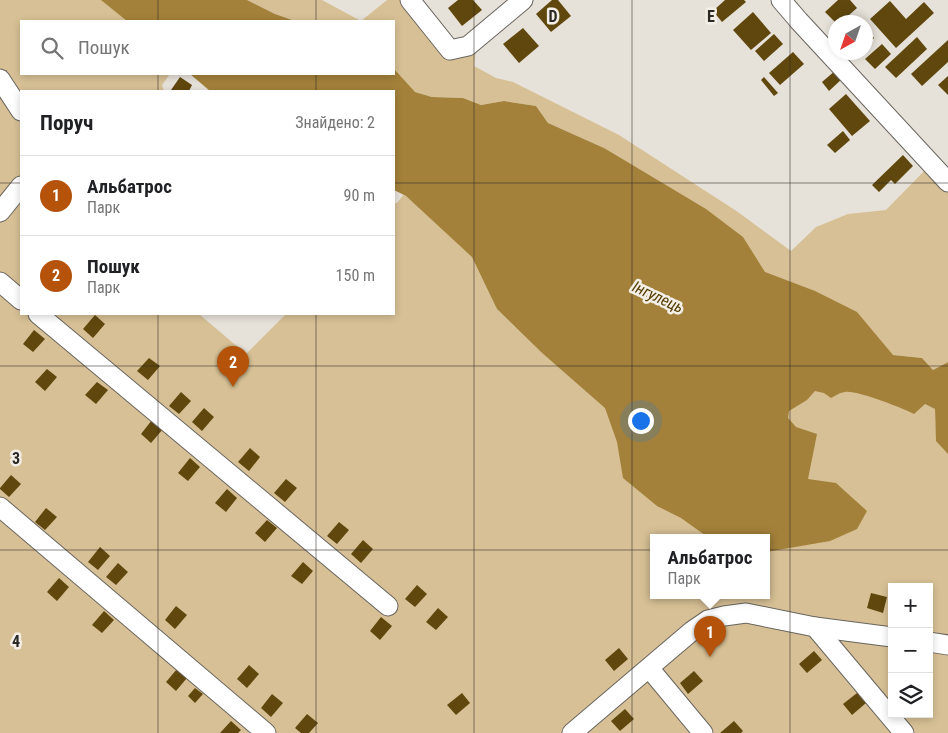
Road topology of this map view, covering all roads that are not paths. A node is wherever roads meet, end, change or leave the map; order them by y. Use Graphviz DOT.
graph roads {
  1 [pos="410,0"];
  2 [pos="524,0"];
  3 [pos="781,0"];
  4 [pos="0,79"];
  5 [pos="20,109"];
  6 [pos="948,182"];
  7 [pos="20,187"];
  8 [pos="0,212"];
  9 [pos="0,282"];
  10 [pos="20,299"];
  11 [pos="39,315"];
  12 [pos="0,507"];
  13 [pos="388,606"];
  14 [pos="815,627"];
  15 [pos="888,636"];
  16 [pos="933,643"];
  17 [pos="948,645"];
  18 [pos="650,668"];
  19 [pos="266,733"];
  20 [pos="572,733"];
  21 [pos="703,733"];
  22 [pos="904,733"];
  1 -- 2 [label="street"];
  3 -- 6 [label="street"];
  4 -- 5 [label="street"];
  7 -- 8 [label="street"];
  9 -- 10 [label="street"];
  11 -- 13 [label="street"];
  12 -- 19 [label="street"];
  14 -- 15 [label="street"];
  14 -- 18 [label="street"];
  14 -- 22 [label="street"];
  16 -- 17 [label="street"];
  18 -- 20 [label="street"];
  18 -- 21 [label="street"];
}
